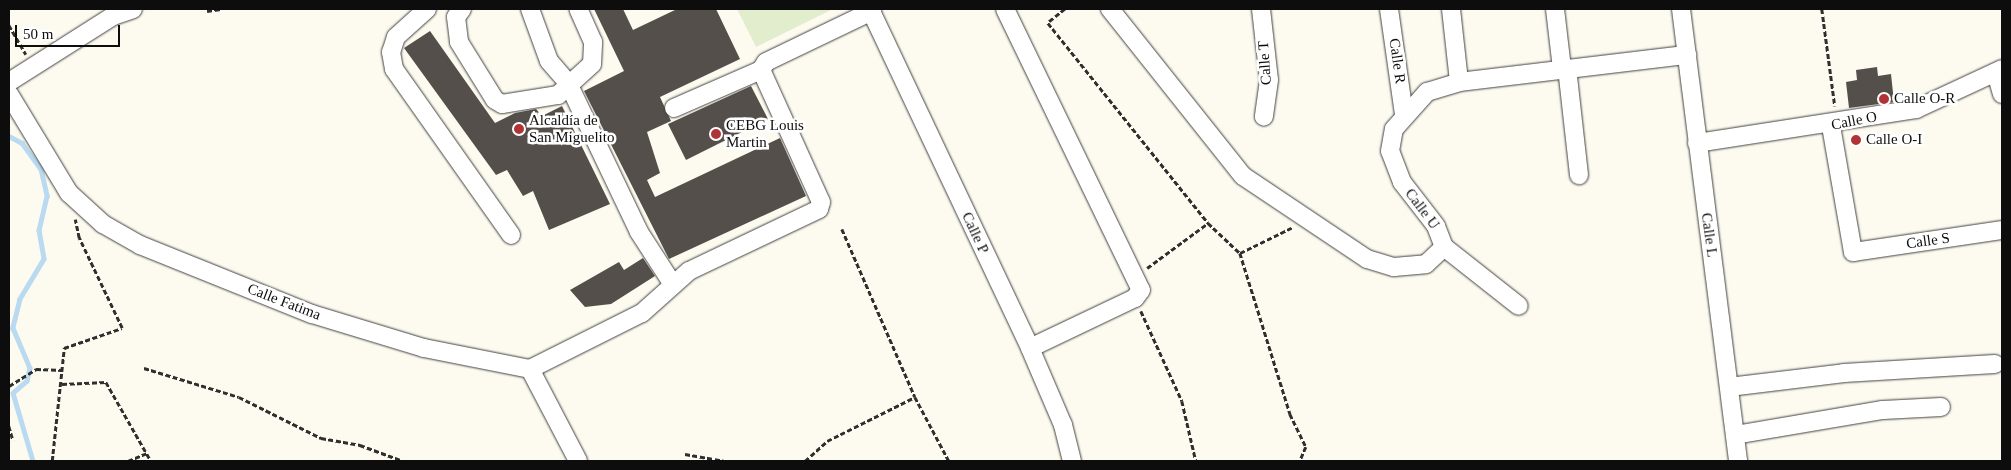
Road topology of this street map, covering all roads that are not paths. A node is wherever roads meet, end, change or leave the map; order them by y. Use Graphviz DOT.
graph roads {
  1 [pos="133,9"];
  2 [pos="427,9"];
  3 [pos="462,9"];
  4 [pos="530,9"];
  5 [pos="578,9"];
  6 [pos="1005,9"];
  7 [pos="1110,9"];
  8 [pos="1261,9"];
  9 [pos="1389,9"];
  10 [pos="1451,9"];
  11 [pos="1555,9"];
  12 [pos="1681,9"];
  13 [pos="871,10"];
  14 [pos="1687,55"];
  15 [pos="1565,68"];
  16 [pos="762,70"];
  17 [pos="1999,71"];
  18 [pos="9,82"];
  19 [pos="1459,82"];
  20 [pos="568,83"];
  21 [pos="9,94"];
  22 [pos="2002,94"];
  23 [pos="674,108"];
  24 [pos="1404,114"];
  25 [pos="1264,117"];
  26 [pos="1833,118"];
  27 [pos="1697,143"];
  28 [pos="1579,175"];
  29 [pos="2002,230"];
  30 [pos="511,234"];
  31 [pos="1444,247"];
  32 [pos="672,282"];
  33 [pos="1519,306"];
  34 [pos="1030,348"];
  35 [pos="1995,364"];
  36 [pos="530,369"];
  37 [pos="1729,387"];
  38 [pos="1941,406"];
  39 [pos="1735,435"];
  40 [pos="578,461"];
  41 [pos="1072,461"];
  42 [pos="1738,461"];
  1 -- 18 [label="street"];
  2 -- 30 [label="street"];
  3 -- 20 [label="street"];
  4 -- 20 [label="street"];
  5 -- 20 [label="street"];
  6 -- 34 [label="street"];
  7 -- 31 [label="street, Calle U"];
  8 -- 25 [label="street, Calle T"];
  9 -- 24 [label="street, Calle R"];
  10 -- 19 [label="street"];
  11 -- 15 [label="street"];
  12 -- 14 [label="street, Calle L"];
  13 -- 16 [label="street"];
  13 -- 34 [label="street, Calle P"];
  14 -- 15 [label="street, Calle U"];
  14 -- 27 [label="street, Calle L"];
  15 -- 19 [label="street, Calle U"];
  15 -- 28 [label="street"];
  16 -- 23 [label="street"];
  16 -- 32 [label="street"];
  17 -- 22 [label="street"];
  17 -- 26 [label="street, Calle O"];
  19 -- 24 [label="street, Calle U"];
  20 -- 32 [label="street"];
  21 -- 36 [label="street, Calle Fatima"];
  24 -- 31 [label="street, Calle U"];
  26 -- 27 [label="street, Calle O"];
  26 -- 29 [label="street, Calle S"];
  27 -- 37 [label="street, Calle L"];
  31 -- 33 [label="street"];
  32 -- 36 [label="street"];
  34 -- 41 [label="street, Calle P"];
  35 -- 37 [label="street"];
  36 -- 40 [label="street"];
  37 -- 39 [label="street, Calle L"];
  38 -- 39 [label="street"];
  39 -- 42 [label="street, Calle L"];
}
